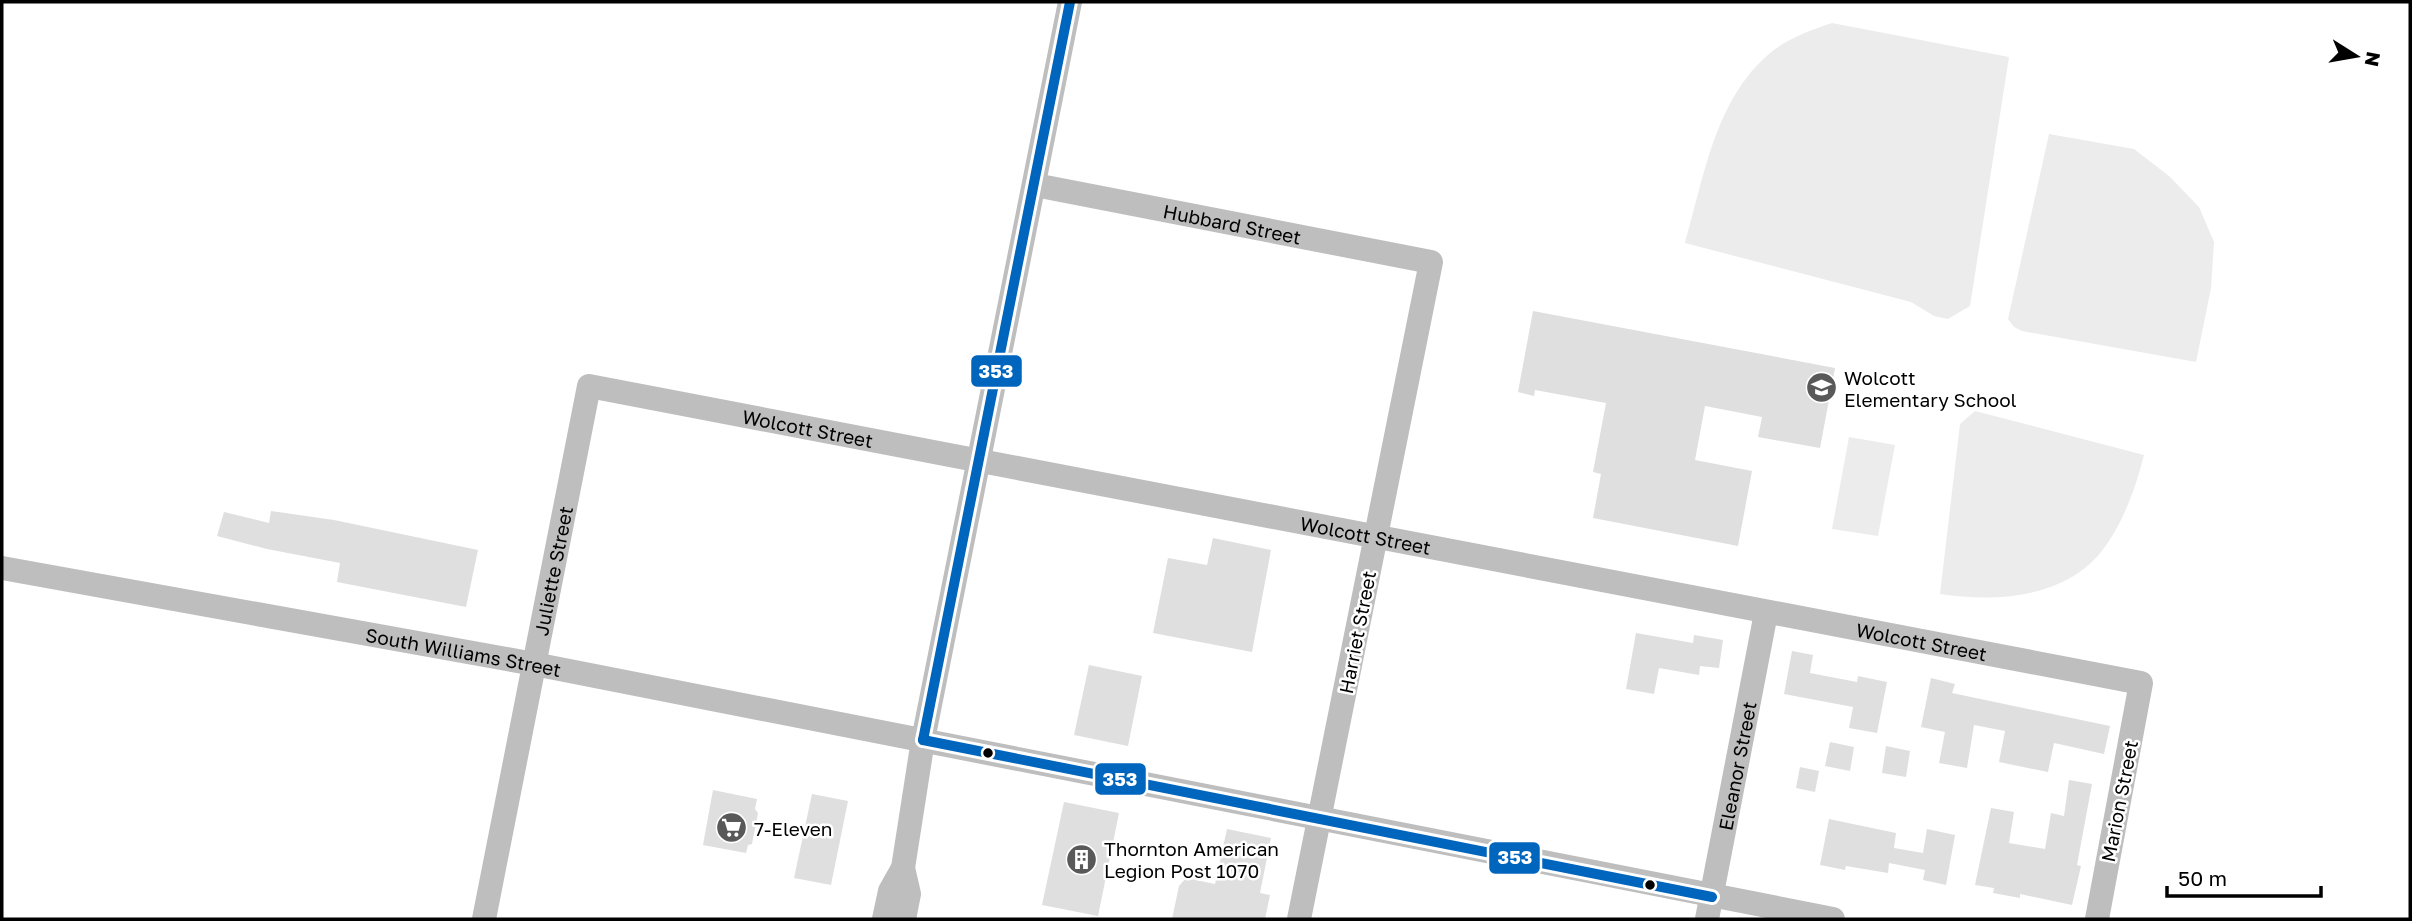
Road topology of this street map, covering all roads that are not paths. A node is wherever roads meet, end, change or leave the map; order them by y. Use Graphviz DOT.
graph roads {
  1 [pos="1070,2"];
  2 [pos="1035,185"];
  3 [pos="1432,262"];
  4 [pos="589,386"];
  5 [pos="978,461"];
  6 [pos="1376,537"];
  7 [pos="2,568"];
  8 [pos="1766,612"];
  9 [pos="534,664"];
  10 [pos="2141,683"];
  11 [pos="923,740"];
  12 [pos="1319,819"];
  13 [pos="902,868"];
  14 [pos="1710,908"];
  15 [pos="484,919"];
  16 [pos="884,919"];
  17 [pos="904,919"];
  18 [pos="1299,919"];
  19 [pos="1833,919"];
  20 [pos="2096,919"];
  1 -- 2 [label="street"];
  2 -- 3 [label="street, Hubbard Street"];
  2 -- 5 [label="street"];
  3 -- 6 [label="street, Harriet Street"];
  4 -- 5 [label="street, Wolcott Street"];
  4 -- 9 [label="street, Juliette Street"];
  5 -- 6 [label="street, Wolcott Street"];
  5 -- 11 [label="street"];
  6 -- 8 [label="street, Wolcott Street"];
  6 -- 12 [label="street, Harriet Street"];
  7 -- 9 [label="street, South Williams Street"];
  8 -- 10 [label="street, Wolcott Street"];
  8 -- 14 [label="street, Eleanor Street"];
  9 -- 11 [label="street, South Williams Street"];
  9 -- 15 [label="street, Juliette Street"];
  10 -- 20 [label="street, Marion Street"];
  11 -- 12 [label="street, South Williams Street"];
  11 -- 13 [label="street"];
  12 -- 14 [label="street, South Williams Street"];
  12 -- 18 [label="street, Harriet Street"];
  13 -- 16 [label="street"];
  13 -- 17 [label="street"];
  14 -- 19 [label="street, South Williams Street"];
}
